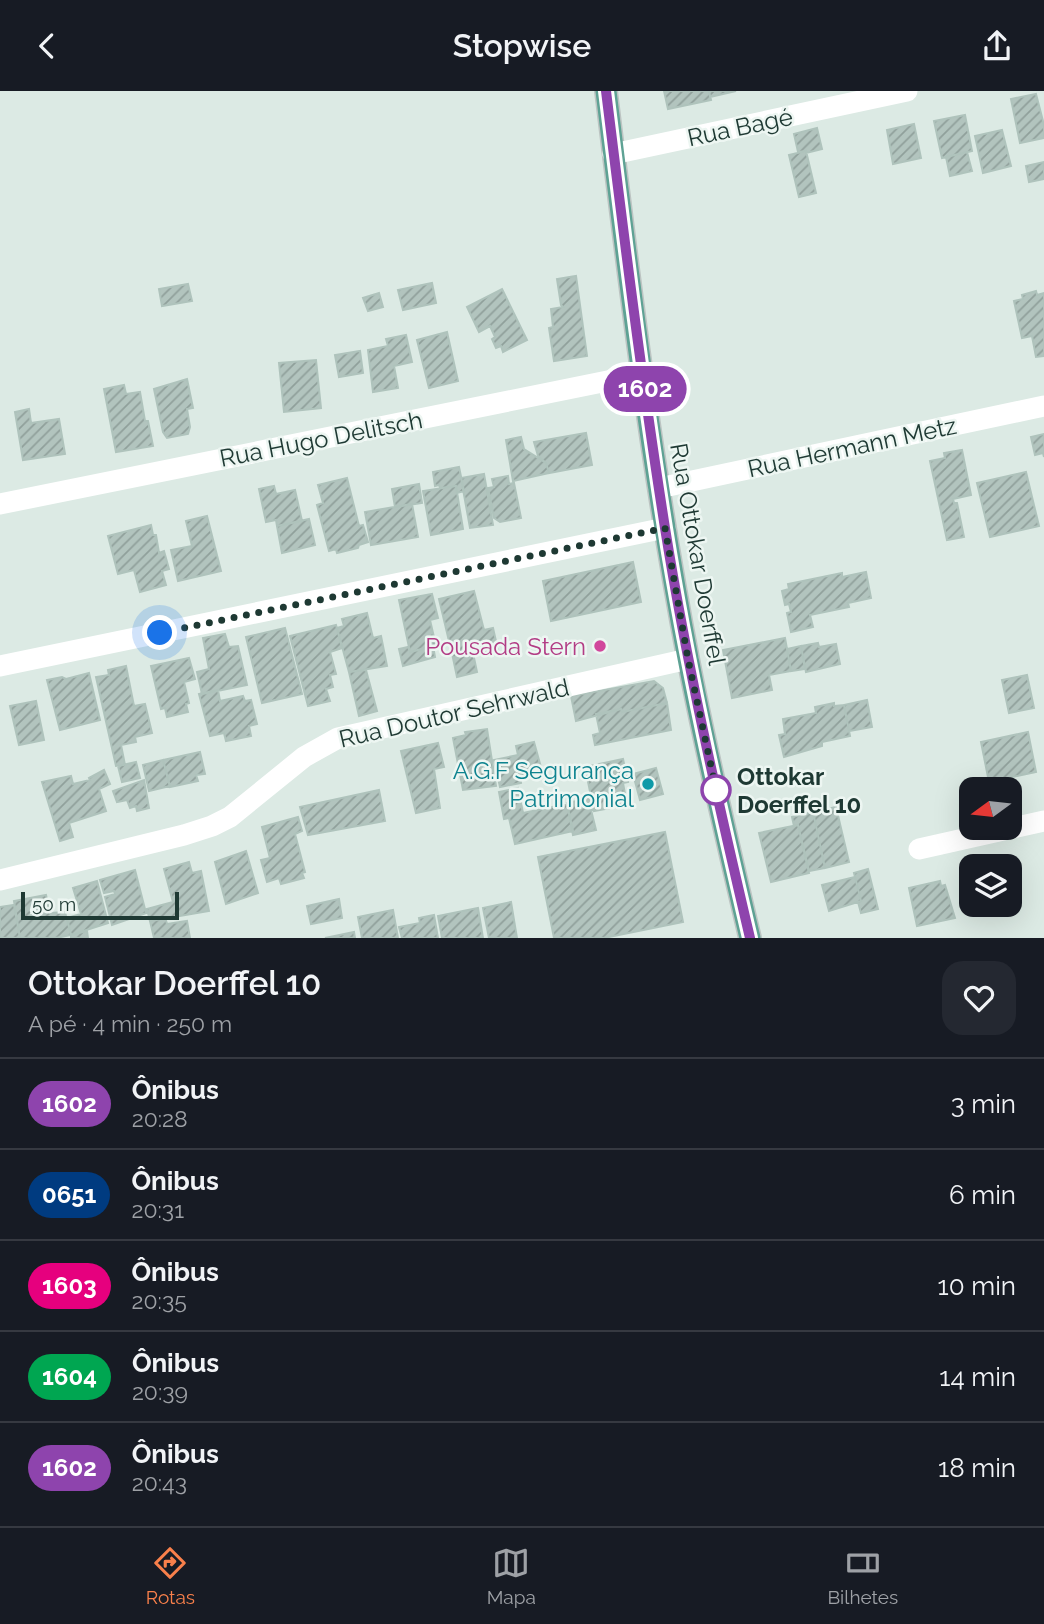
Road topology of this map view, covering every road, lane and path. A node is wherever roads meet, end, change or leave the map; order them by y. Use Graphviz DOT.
graph roads {
  1 [pos="606,91"];
  2 [pos="907,91"];
  3 [pos="884,93"];
  4 [pos="613,154"];
  5 [pos="642,374"];
  6 [pos="1044,405"];
  7 [pos="659,488"];
  8 [pos="0,504"];
  9 [pos="665,528"];
  10 [pos="688,659"];
  11 [pos="0,666"];
  12 [pos="1044,821"];
  13 [pos="919,849"];
  14 [pos="0,880"];
  15 [pos="750,938"];
  1 -- 4 [label="main road, Rua Ottokar Doerffel"];
  2 -- 3 [label="street, Rua Bagé"];
  3 -- 4 [label="street, Rua Bagé"];
  4 -- 5 [label="main road, Rua Ottokar Doerffel"];
  5 -- 7 [label="main road, Rua Ottokar Doerffel"];
  5 -- 8 [label="street, Rua Hugo Delitsch"];
  6 -- 7 [label="street, Rua Hermann Metz"];
  7 -- 9 [label="main road, Rua Ottokar Doerffel"];
  9 -- 10 [label="main road, Rua Ottokar Doerffel"];
  9 -- 11 [label="street"];
  10 -- 14 [label="street, Rua Doutor Sehrwald"];
  10 -- 15 [label="main road, Rua Ottokar Doerffel"];
  12 -- 13 [label="street"];
}
